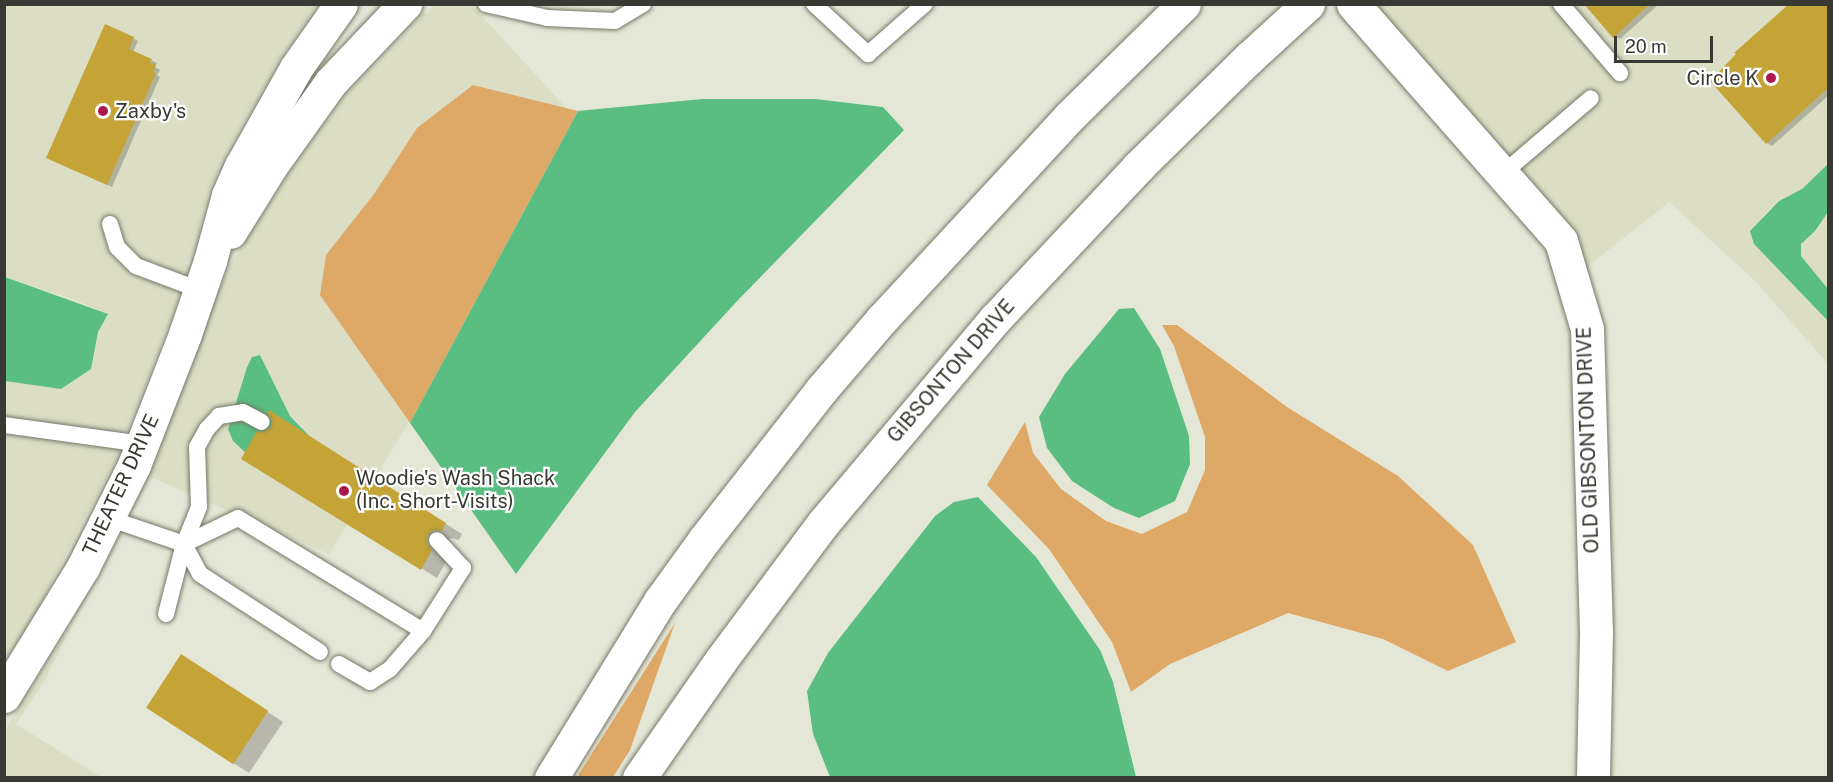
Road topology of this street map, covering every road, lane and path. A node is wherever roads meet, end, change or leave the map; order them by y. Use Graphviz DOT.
graph roads {
  1 [pos="341,4"];
  2 [pos="405,4"];
  3 [pos="486,4"];
  4 [pos="643,4"];
  5 [pos="814,4"];
  6 [pos="925,4"];
  7 [pos="1184,4"];
  8 [pos="1308,4"];
  9 [pos="1353,4"];
  10 [pos="1561,4"];
  11 [pos="1620,73"];
  12 [pos="1591,98"];
  13 [pos="1501,176"];
  14 [pos="110,224"];
  15 [pos="206,275"];
  16 [pos="262,422"];
  17 [pos="4,425"];
  18 [pos="142,444"];
  19 [pos="108,518"];
  20 [pos="437,540"];
  21 [pos="184,544"];
  22 [pos="166,614"];
  23 [pos="423,631"];
  24 [pos="320,652"];
  25 [pos="339,664"];
  26 [pos="4,696"];
  27 [pos="550,777"];
  28 [pos="639,777"];
  29 [pos="1593,777"];
  1 -- 15 [label="main road, THEATER DRIVE"];
  2 -- 15 [label="main road, THEATER DRIVE"];
  3 -- 4 [label="lane"];
  5 -- 6 [label="lane"];
  7 -- 27 [label="main road"];
  8 -- 28 [label="main road, GIBSONTON DRIVE"];
  9 -- 13 [label="main road, OLD GIBSONTON DRIVE"];
  10 -- 11 [label="lane"];
  12 -- 13 [label="lane"];
  13 -- 29 [label="main road, OLD GIBSONTON DRIVE"];
  14 -- 15 [label="lane"];
  15 -- 18 [label="main road, THEATER DRIVE"];
  16 -- 21 [label="lane"];
  17 -- 18 [label="lane"];
  18 -- 19 [label="main road, THEATER DRIVE"];
  19 -- 21 [label="lane"];
  19 -- 26 [label="main road, THEATER DRIVE"];
  20 -- 23 [label="lane"];
  21 -- 22 [label="lane"];
  21 -- 23 [label="lane"];
  21 -- 24 [label="lane"];
  23 -- 25 [label="lane"];
}
